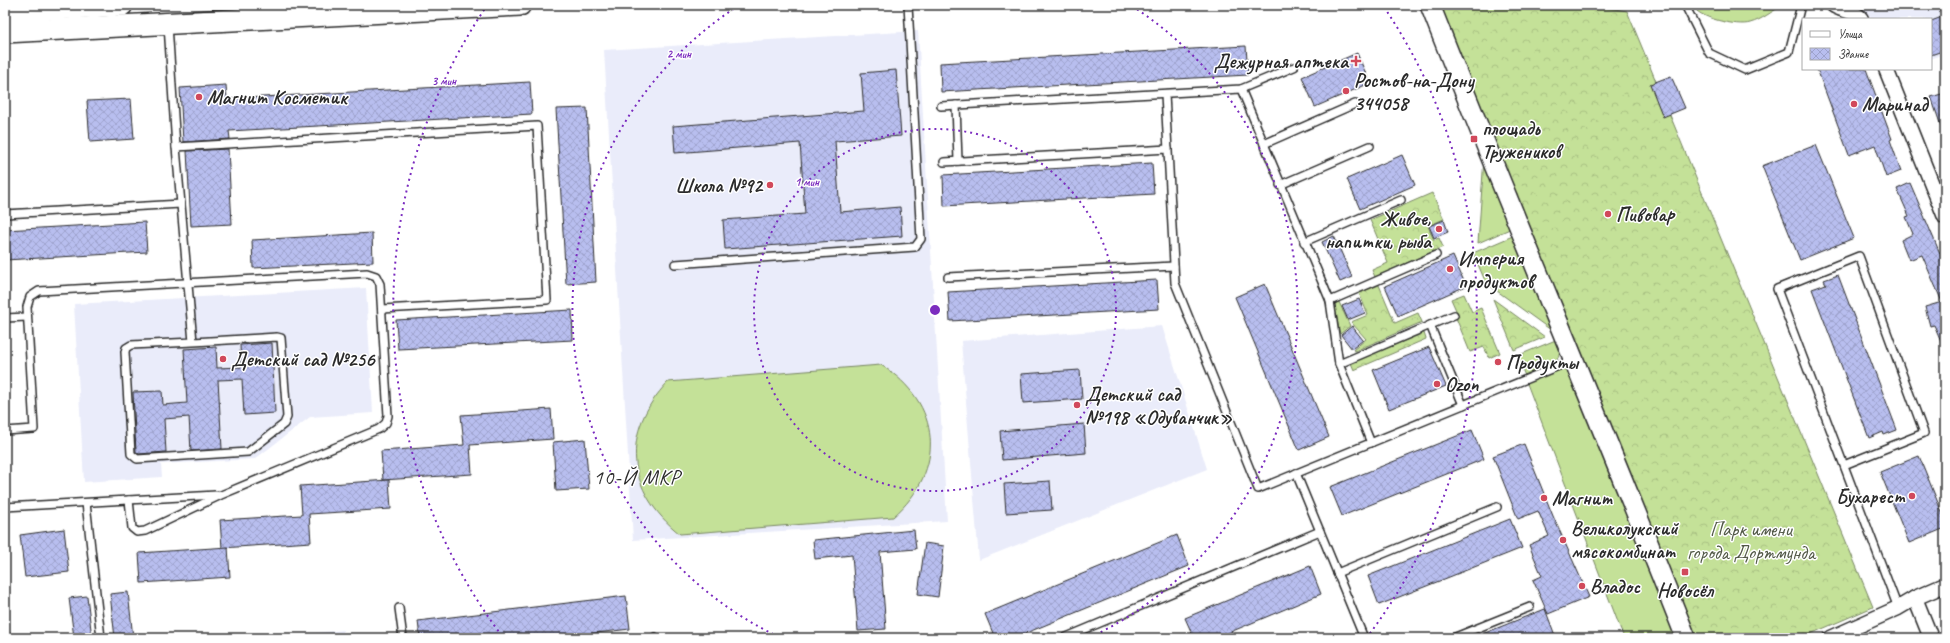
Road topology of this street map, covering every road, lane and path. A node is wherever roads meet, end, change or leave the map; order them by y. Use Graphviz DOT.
graph roads {
  1 [pos="122,5"];
  2 [pos="520,5"];
  3 [pos="908,5"];
  4 [pos="1430,5"];
  5 [pos="1685,5"];
  6 [pos="1801,5"];
  7 [pos="1832,5"];
  8 [pos="5,12"];
  9 [pos="1860,18"];
  10 [pos="168,23"];
  11 [pos="5,32"];
  12 [pos="1294,67"];
  13 [pos="1886,70"];
  14 [pos="1241,89"];
  15 [pos="1165,94"];
  16 [pos="1355,104"];
  17 [pos="956,105"];
  18 [pos="941,106"];
  19 [pos="1264,144"];
  20 [pos="1370,146"];
  21 [pos="176,147"];
  22 [pos="1168,149"];
  23 [pos="958,161"];
  24 [pos="944,162"];
  25 [pos="1280,185"];
  26 [pos="1402,200"];
  27 [pos="181,204"];
  28 [pos="5,214"];
  29 [pos="1945,217"];
  30 [pos="1304,242"];
  31 [pos="1436,255"];
  32 [pos="675,264"];
  33 [pos="1174,266"];
  34 [pos="948,277"];
  35 [pos="189,283"];
  36 [pos="1330,301"];
  37 [pos="382,309"];
  38 [pos="1454,315"];
  39 [pos="27,317"];
  40 [pos="5,318"];
  41 [pos="1430,325"];
  42 [pos="193,342"];
  43 [pos="1575,359"];
  44 [pos="1340,364"];
  45 [pos="1463,405"];
  46 [pos="5,431"];
  47 [pos="1371,443"];
  48 [pos="1844,465"];
  49 [pos="1296,473"];
  50 [pos="221,495"];
  51 [pos="130,500"];
  52 [pos="86,503"];
  53 [pos="5,507"];
  54 [pos="1497,507"];
  55 [pos="1320,531"];
  56 [pos="1337,573"];
  57 [pos="1945,585"];
  58 [pos="1915,598"];
  59 [pos="1530,607"];
  60 [pos="399,608"];
  61 [pos="1898,608"];
  62 [pos="101,638"];
  63 [pos="403,638"];
  64 [pos="1064,638"];
  65 [pos="1364,638"];
  66 [pos="1453,638"];
  67 [pos="1686,638"];
  68 [pos="1831,638"];
  69 [pos="1931,638"];
  1 -- 8 [label="main road"];
  2 -- 10 [label="main road"];
  3 -- 32 [label="lane"];
  4 -- 43 [label="main road"];
  5 -- 6 [label="lane"];
  7 -- 9 [label="street"];
  10 -- 11 [label="main road"];
  10 -- 21 [label="lane"];
  12 -- 14 [label="lane"];
  13 -- 29 [label="street"];
  14 -- 15 [label="lane"];
  14 -- 19 [label="lane"];
  15 -- 17 [label="lane"];
  15 -- 22 [label="lane"];
  16 -- 19 [label="lane"];
  17 -- 18 [label="lane"];
  17 -- 23 [label="lane"];
  19 -- 25 [label="lane"];
  20 -- 25 [label="lane"];
  21 -- 27 [label="lane"];
  21 -- 37 [label="lane"];
  22 -- 23 [label="lane"];
  22 -- 33 [label="lane"];
  23 -- 24 [label="lane"];
  25 -- 30 [label="lane"];
  26 -- 30 [label="lane"];
  27 -- 28 [label="lane"];
  27 -- 35 [label="lane"];
  30 -- 36 [label="lane"];
  31 -- 36 [label="lane"];
  33 -- 34 [label="lane"];
  33 -- 49 [label="lane"];
  35 -- 37 [label="lane"];
  35 -- 39 [label="lane"];
  35 -- 42 [label="lane"];
  36 -- 44 [label="lane"];
  37 -- 50 [label="lane"];
  38 -- 41 [label="lane"];
  39 -- 40 [label="lane"];
  39 -- 46 [label="lane"];
  41 -- 44 [label="lane"];
  41 -- 45 [label="lane"];
  42 -- 42 [label="lane"];
  43 -- 45 [label="lane"];
  43 -- 67 [label="main road"];
  44 -- 47 [label="lane"];
  45 -- 47 [label="lane"];
  47 -- 49 [label="lane"];
  48 -- 48 [label="lane"];
  48 -- 61 [label="lane"];
  49 -- 55 [label="lane"];
  50 -- 51 [label="lane"];
  50 -- 51 [label="lane"];
  51 -- 52 [label="lane"];
  52 -- 53 [label="lane"];
  52 -- 62 [label="lane"];
  54 -- 56 [label="lane"];
  55 -- 56 [label="lane"];
  55 -- 64 [label="lane"];
  56 -- 65 [label="lane"];
  57 -- 58 [label="street"];
  58 -- 61 [label="street"];
  58 -- 69 [label="street"];
  59 -- 66 [label="lane"];
  60 -- 63 [label="lane"];
  61 -- 68 [label="street"];
}
